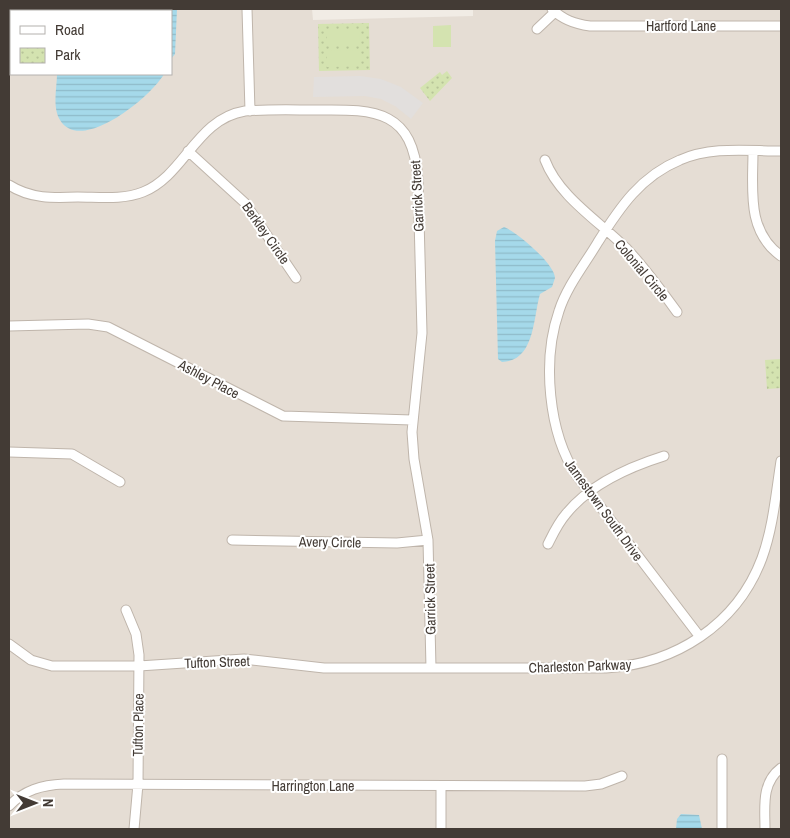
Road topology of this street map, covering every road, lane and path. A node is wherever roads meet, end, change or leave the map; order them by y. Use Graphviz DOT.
graph roads {
  1 [pos="247,9"];
  2 [pos="553,10"];
  3 [pos="781,26"];
  4 [pos="537,29"];
  5 [pos="250,111"];
  6 [pos="752,150"];
  7 [pos="781,150"];
  8 [pos="188,151"];
  9 [pos="544,160"];
  10 [pos="9,185"];
  11 [pos="606,229"];
  12 [pos="781,256"];
  13 [pos="296,278"];
  14 [pos="677,312"];
  15 [pos="9,326"];
  16 [pos="412,420"];
  17 [pos="9,452"];
  18 [pos="664,456"];
  19 [pos="781,461"];
  20 [pos="120,482"];
  21 [pos="590,493"];
  22 [pos="232,540"];
  23 [pos="428,540"];
  24 [pos="548,544"];
  25 [pos="126,610"];
  26 [pos="700,637"];
  27 [pos="9,644"];
  28 [pos="139,666"];
  29 [pos="432,668"];
  30 [pos="722,759"];
  31 [pos="781,768"];
  32 [pos="622,776"];
  33 [pos="138,784"];
  34 [pos="441,786"];
  35 [pos="9,806"];
  36 [pos="134,829"];
  37 [pos="441,829"];
  38 [pos="722,829"];
  39 [pos="765,829"];
  1 -- 5 [label="street"];
  2 -- 3 [label="street, Hartford Lane"];
  2 -- 4 [label="street"];
  5 -- 8 [label="street, Garrick Street"];
  5 -- 16 [label="street, Garrick Street"];
  6 -- 7 [label="street, Jamestown South Drive"];
  6 -- 11 [label="street, Jamestown South Drive"];
  6 -- 12 [label="street"];
  8 -- 10 [label="street, Garrick Street"];
  8 -- 13 [label="street, Berkley Circle"];
  9 -- 11 [label="street, Colonial Circle"];
  11 -- 14 [label="street, Colonial Circle"];
  11 -- 21 [label="street, Jamestown South Drive"];
  15 -- 16 [label="street, Ashley Place"];
  16 -- 23 [label="street, Garrick Street"];
  17 -- 20 [label="street"];
  18 -- 21 [label="street"];
  19 -- 26 [label="street, Charleston Parkway"];
  21 -- 24 [label="street"];
  21 -- 26 [label="street, Jamestown South Drive"];
  22 -- 23 [label="street, Avery Circle"];
  23 -- 29 [label="street, Garrick Street"];
  25 -- 28 [label="street, Tufton Place"];
  26 -- 29 [label="street, Charleston Parkway"];
  27 -- 28 [label="street, Tufton Street"];
  28 -- 29 [label="street, Tufton Street"];
  28 -- 33 [label="street, Tufton Place"];
  30 -- 38 [label="street"];
  31 -- 39 [label="street"];
  32 -- 34 [label="street, Harrington Lane"];
  33 -- 34 [label="street, Harrington Lane"];
  33 -- 35 [label="street, Harrington Lane"];
  33 -- 36 [label="street, Tufton Place"];
  34 -- 37 [label="street"];
}
